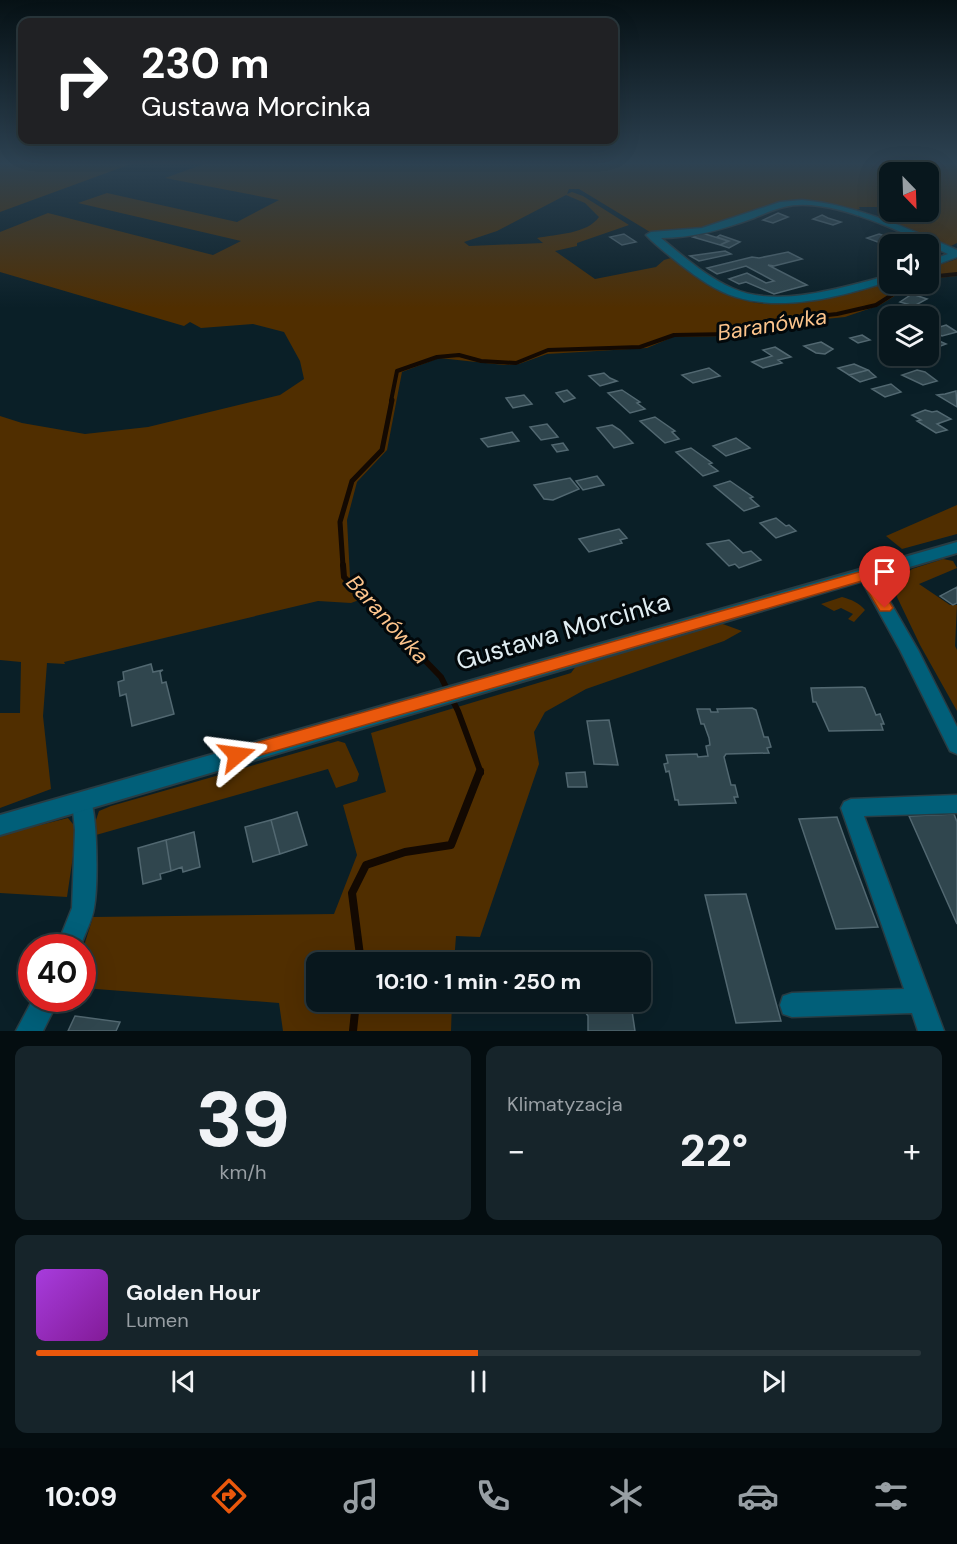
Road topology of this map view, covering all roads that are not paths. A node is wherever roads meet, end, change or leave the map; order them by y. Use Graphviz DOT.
graph roads {
  1 [pos="762,212"];
  2 [pos="845,212"];
  3 [pos="910,234"];
  4 [pos="939,246"];
  5 [pos="957,254"];
  6 [pos="939,261"];
  7 [pos="879,281"];
  8 [pos="957,548"];
  9 [pos="866,574"];
  10 [pos="957,746"];
  11 [pos="82,801"];
  12 [pos="957,804"];
  13 [pos="0,825"];
  14 [pos="73,934"];
  15 [pos="919,1000"];
  16 [pos="792,1005"];
  17 [pos="40,1012"];
  18 [pos="29,1031"];
  19 [pos="931,1031"];
  1 -- 7 [label="street"];
  2 -- 3 [label="street"];
  4 -- 5 [label="street"];
  5 -- 6 [label="street"];
  8 -- 9 [label="street, Gustawa Morcinka"];
  9 -- 10 [label="street"];
  9 -- 11 [label="street, Gustawa Morcinka"];
  11 -- 13 [label="street, Gustawa Morcinka"];
  11 -- 14 [label="street"];
  12 -- 15 [label="street"];
  15 -- 16 [label="street"];
  15 -- 19 [label="street"];
  17 -- 18 [label="street"];
}
